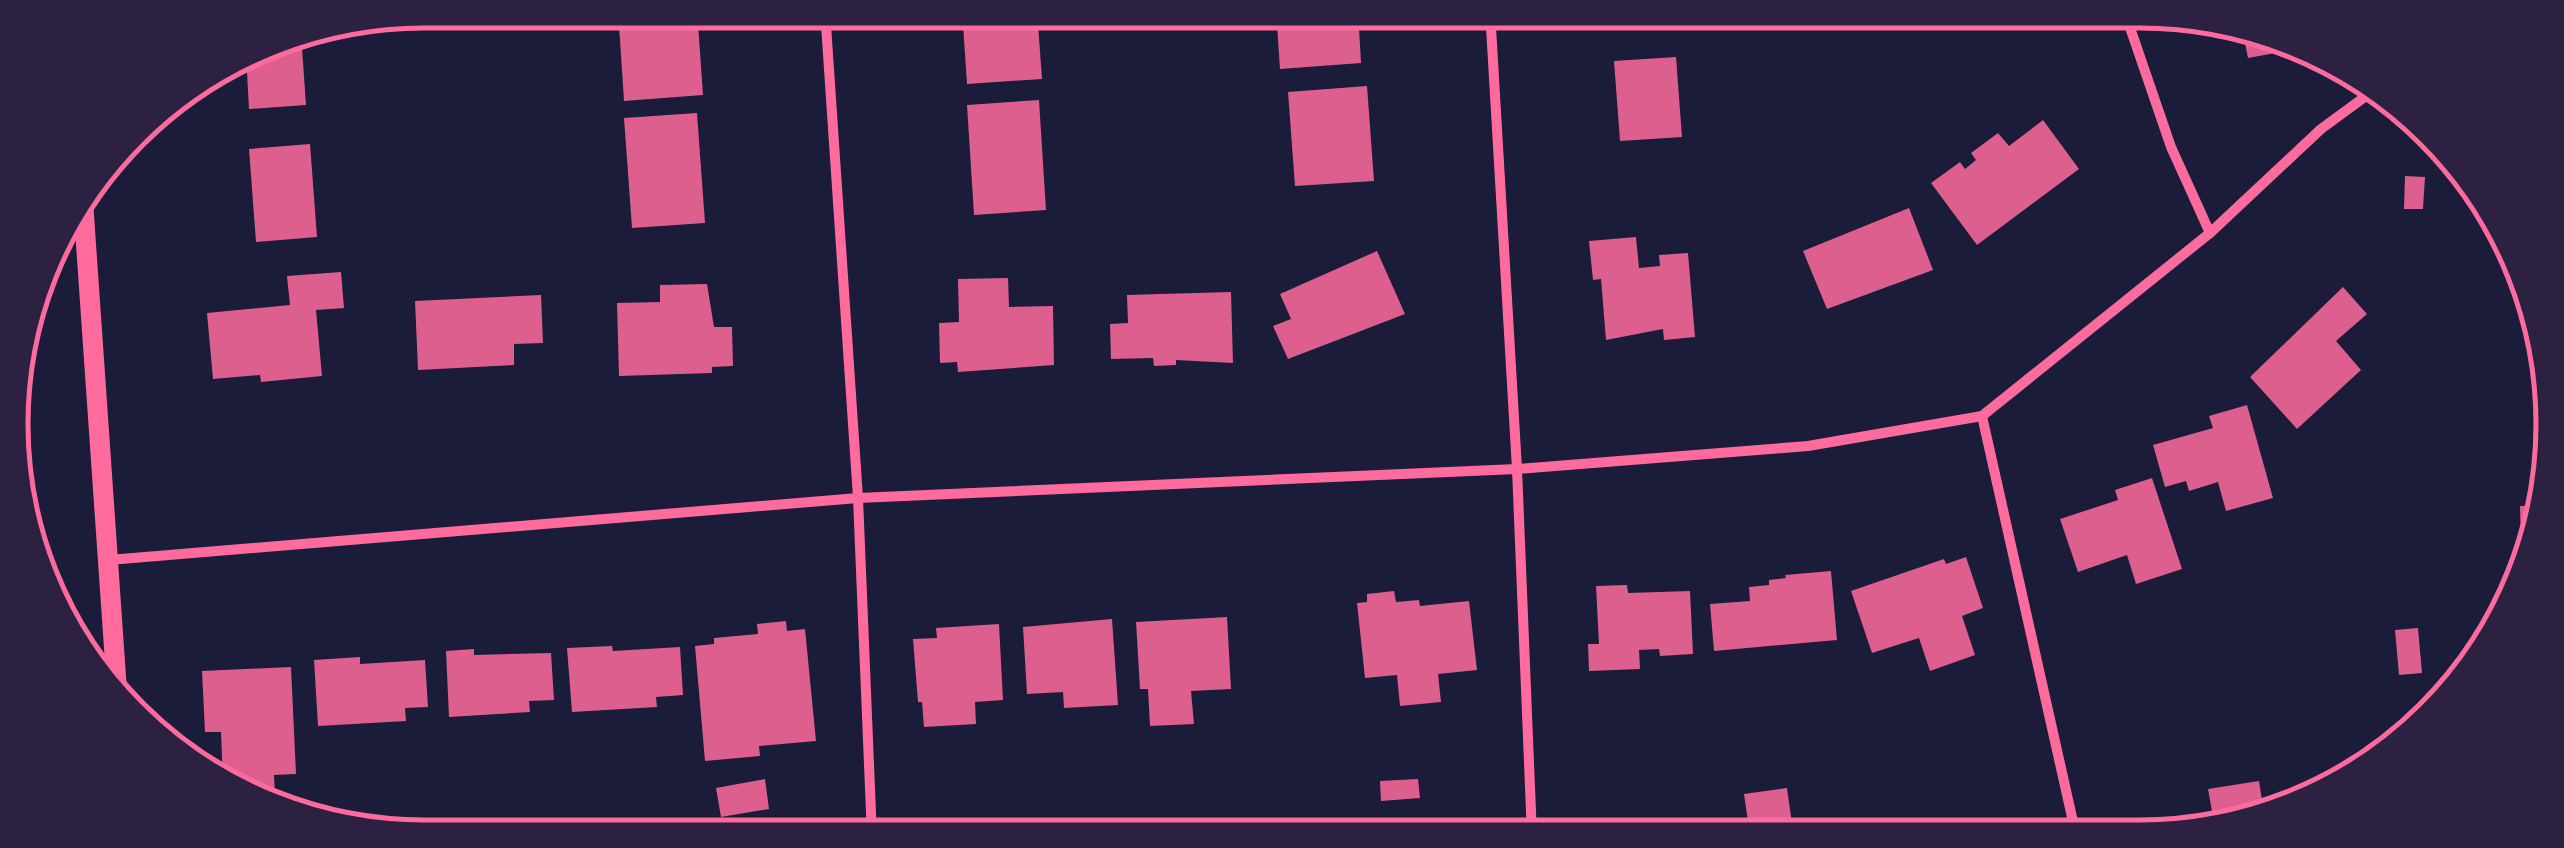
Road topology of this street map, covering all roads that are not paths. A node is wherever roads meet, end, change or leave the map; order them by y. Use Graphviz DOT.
graph roads {
  1 [pos="826,28"];
  2 [pos="1491,28"];
  3 [pos="2130,28"];
  4 [pos="2365,97"];
  5 [pos="84,220"];
  6 [pos="2210,233"];
  7 [pos="1982,416"];
  8 [pos="1517,469"];
  9 [pos="858,498"];
  10 [pos="109,560"];
  11 [pos="115,672"];
  12 [pos="871,820"];
  13 [pos="1531,820"];
  14 [pos="2073,820"];
  1 -- 9 [label="street"];
  2 -- 8 [label="street"];
  3 -- 6 [label="street"];
  4 -- 6 [label="street"];
  5 -- 10 [label="main road"];
  6 -- 7 [label="street"];
  7 -- 8 [label="street"];
  7 -- 14 [label="street"];
  8 -- 9 [label="street"];
  8 -- 13 [label="street"];
  9 -- 10 [label="street"];
  9 -- 12 [label="street"];
  10 -- 11 [label="main road"];
}
